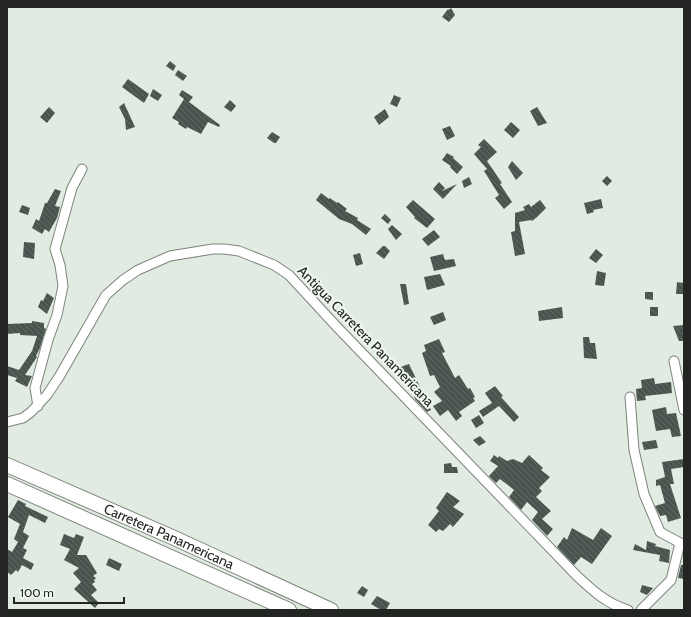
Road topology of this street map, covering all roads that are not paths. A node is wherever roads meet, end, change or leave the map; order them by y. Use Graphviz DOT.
graph roads {
  1 [pos="82,169"];
  2 [pos="674,361"];
  3 [pos="630,397"];
  4 [pos="38,406"];
  5 [pos="684,410"];
  6 [pos="7,422"];
  7 [pos="7,465"];
  8 [pos="7,484"];
  9 [pos="78,496"];
  10 [pos="73,514"];
  11 [pos="682,544"];
  12 [pos="289,610"];
  13 [pos="331,610"];
  14 [pos="628,610"];
  15 [pos="640,610"];
  1 -- 4 [label="street"];
  2 -- 5 [label="street"];
  3 -- 11 [label="street"];
  4 -- 6 [label="street, Antigua Carretera Panamericana"];
  4 -- 14 [label="street, Antigua Carretera Panamericana"];
  7 -- 9 [label="highway, Carretera Panamericana"];
  8 -- 10 [label="highway, Carretera Panamericana"];
  9 -- 10 [label="highway"];
  9 -- 13 [label="highway, Carretera Panamericana"];
  10 -- 12 [label="highway, Carretera Panamericana"];
  11 -- 15 [label="street"];
}
